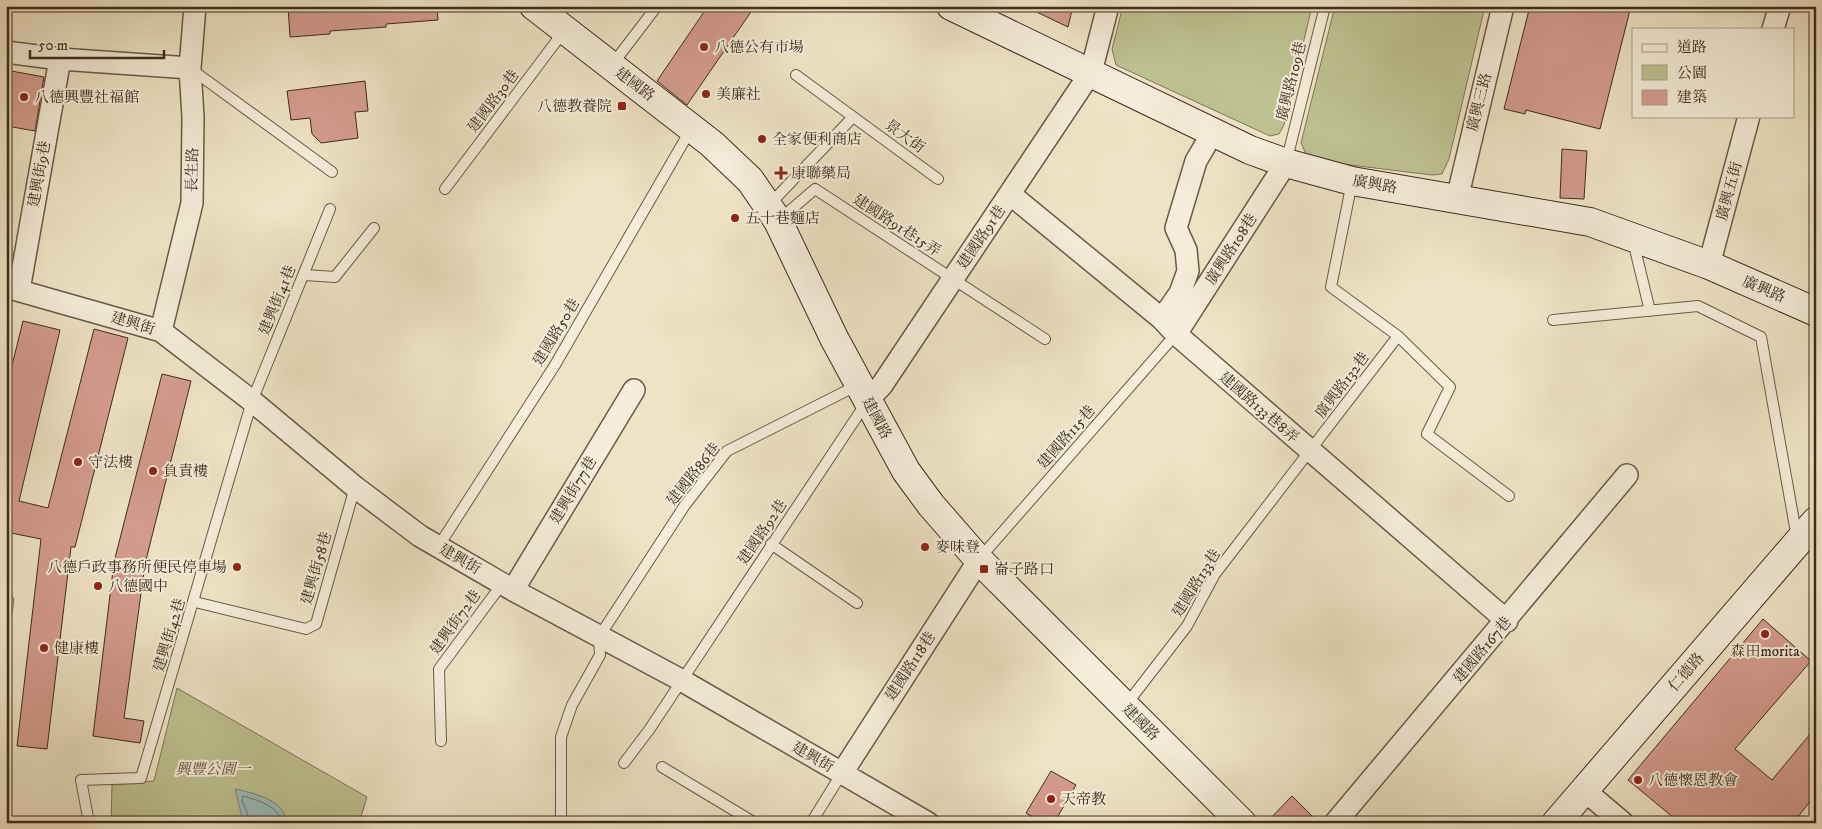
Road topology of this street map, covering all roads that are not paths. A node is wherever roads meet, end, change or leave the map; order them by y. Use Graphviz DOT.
graph roads {
  1 [pos="196,6"];
  2 [pos="534,6"];
  3 [pos="658,6"];
  4 [pos="951,6"];
  5 [pos="1108,6"];
  6 [pos="1326,6"];
  7 [pos="1504,6"];
  8 [pos="1780,6"];
  9 [pos="1773,28"];
  10 [pos="564,31"];
  11 [pos="6,52"];
  12 [pos="60,59"];
  13 [pos="612,66"];
  14 [pos="190,68"];
  15 [pos="1091,72"];
  16 [pos="796,75"];
  17 [pos="853,117"];
  18 [pos="1749,118"];
  19 [pos="692,128"];
  20 [pos="1213,132"];
  21 [pos="1286,163"];
  22 [pos="332,172"];
  23 [pos="938,179"];
  24 [pos="1352,181"];
  25 [pos="445,189"];
  26 [pos="1010,194"];
  27 [pos="1456,199"];
  28 [pos="330,209"];
  29 [pos="773,213"];
  30 [pos="374,228"];
  31 [pos="1632,236"];
  32 [pos="1709,265"];
  33 [pos="304,274"];
  34 [pos="953,279"];
  35 [pos="13,288"];
  36 [pos="1650,311"];
  37 [pos="1816,312"];
  38 [pos="1554,320"];
  39 [pos="1169,327"];
  40 [pos="161,331"];
  41 [pos="1398,336"];
  42 [pos="1045,339"];
  43 [pos="634,390"];
  44 [pos="863,392"];
  45 [pos="252,401"];
  46 [pos="1311,452"];
  47 [pos="1627,476"];
  48 [pos="355,487"];
  49 [pos="1509,496"];
  50 [pos="1816,521"];
  51 [pos="1798,541"];
  52 [pos="771,544"];
  53 [pos="438,547"];
  54 [pos="979,560"];
  55 [pos="508,587"];
  56 [pos="195,602"];
  57 [pos="857,604"];
  58 [pos="1507,621"];
  59 [pos="598,637"];
  60 [pos="681,680"];
  61 [pos="1126,706"];
  62 [pos="441,741"];
  63 [pos="624,762"];
  64 [pos="662,766"];
  65 [pos="842,773"];
  66 [pos="1584,790"];
  67 [pos="89,823"];
  68 [pos="561,823"];
  69 [pos="755,823"];
  70 [pos="811,823"];
  71 [pos="928,823"];
  72 [pos="1242,823"];
  73 [pos="1335,823"];
  74 [pos="1556,823"];
  75 [pos="1623,823"];
  1 -- 14 [label="street, 長生路"];
  2 -- 10 [label="street, 建國路"];
  3 -- 13 [label="lane"];
  4 -- 15 [label="street, 廣興路"];
  5 -- 15 [label="street, 建國路91巷"];
  6 -- 21 [label="lane, 廣興路109巷"];
  7 -- 27 [label="street, 廣興三路"];
  8 -- 9 [label="street"];
  10 -- 13 [label="street, 建國路"];
  10 -- 25 [label="lane, 建國路30巷"];
  11 -- 12 [label="street"];
  12 -- 14 [label="street"];
  12 -- 35 [label="street, 建興街9巷"];
  13 -- 19 [label="street, 建國路"];
  14 -- 22 [label="lane"];
  14 -- 40 [label="street, 長生路"];
  15 -- 20 [label="street, 廣興路"];
  15 -- 26 [label="street, 建國路91巷"];
  16 -- 17 [label="lane, 景大街"];
  17 -- 23 [label="lane, 景大街"];
  17 -- 29 [label="lane"];
  18 -- 32 [label="street, 廣興五街"];
  19 -- 29 [label="street, 建國路"];
  19 -- 53 [label="lane, 建國路50巷"];
  20 -- 21 [label="street, 廣興路"];
  20 -- 39 [label="street"];
  21 -- 24 [label="street, 廣興路"];
  21 -- 39 [label="street, 廣興路108巷"];
  24 -- 27 [label="street, 廣興路"];
  24 -- 41 [label="lane"];
  26 -- 34 [label="street, 建國路91巷"];
  26 -- 39 [label="street, 建國路133巷8弄"];
  27 -- 31 [label="street, 廣興路"];
  28 -- 33 [label="lane, 建興街41巷"];
  29 -- 34 [label="lane, 建國路91巷15弄"];
  29 -- 44 [label="street, 建國路"];
  30 -- 33 [label="lane"];
  31 -- 32 [label="street, 廣興路"];
  31 -- 36 [label="lane"];
  32 -- 37 [label="street, 廣興路"];
  33 -- 45 [label="lane, 建興街41巷"];
  34 -- 42 [label="lane"];
  34 -- 44 [label="street, 建國路91巷"];
  35 -- 40 [label="street, 建興街"];
  36 -- 38 [label="lane"];
  36 -- 51 [label="lane"];
  39 -- 46 [label="street, 建國路133巷8弄"];
  39 -- 54 [label="lane, 建國路115巷"];
  40 -- 45 [label="street, 建興街"];
  41 -- 46 [label="lane, 廣興路132巷"];
  41 -- 49 [label="lane"];
  43 -- 55 [label="street, 建興街77巷"];
  44 -- 52 [label="lane, 建國路92巷"];
  44 -- 54 [label="street, 建國路"];
  44 -- 59 [label="lane, 建國路86巷"];
  45 -- 48 [label="street, 建興街"];
  45 -- 56 [label="lane, 建興街42巷"];
  46 -- 58 [label="street, 建國路133巷8弄"];
  46 -- 61 [label="lane, 建國路133巷"];
  47 -- 58 [label="street, 建國路167巷"];
  48 -- 53 [label="street, 建興街"];
  48 -- 56 [label="lane, 建興街58巷"];
  50 -- 51 [label="street, 仁德路"];
  51 -- 66 [label="street, 仁德路"];
  52 -- 57 [label="lane"];
  52 -- 60 [label="lane, 建國路92巷"];
  53 -- 55 [label="street, 建興街"];
  54 -- 61 [label="street, 建國路"];
  54 -- 65 [label="street, 建國路118巷"];
  55 -- 59 [label="street, 建興街"];
  55 -- 62 [label="lane, 建興街72巷"];
  56 -- 67 [label="lane, 建興街42巷"];
  58 -- 73 [label="street, 建國路167巷"];
  59 -- 60 [label="street, 建興街"];
  59 -- 68 [label="lane"];
  60 -- 63 [label="lane, 建國路92巷"];
  60 -- 65 [label="street, 建興街"];
  61 -- 72 [label="street, 建國路"];
  64 -- 69 [label="lane"];
  65 -- 70 [label="lane"];
  65 -- 71 [label="street, 建興街"];
  66 -- 74 [label="street, 仁德路"];
  66 -- 75 [label="street"];
}
